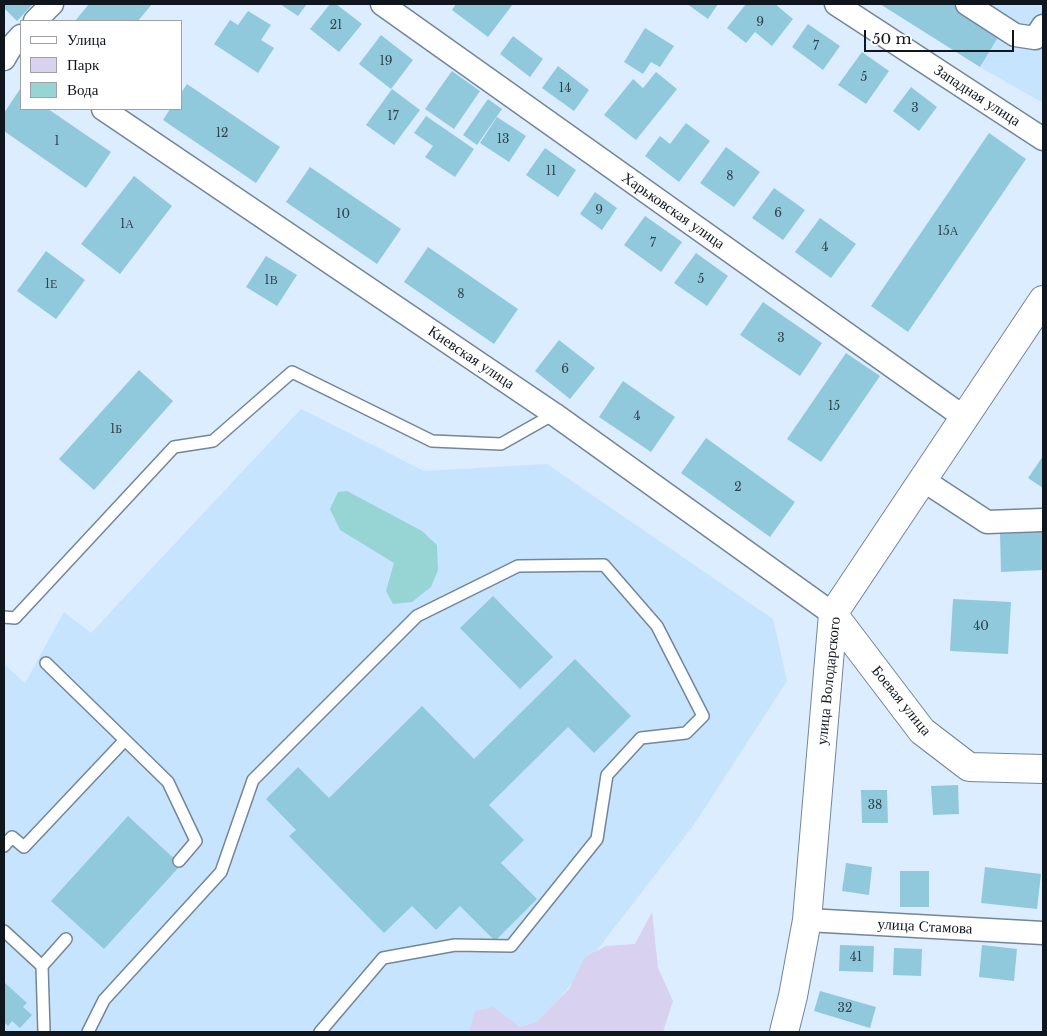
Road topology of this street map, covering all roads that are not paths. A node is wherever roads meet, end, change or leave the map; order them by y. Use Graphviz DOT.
graph roads {
  1 [pos="52,4"];
  2 [pos="382,4"];
  3 [pos="836,4"];
  4 [pos="967,4"];
  5 [pos="36,20"];
  6 [pos="1043,26"];
  7 [pos="104,110"];
  8 [pos="1043,139"];
  9 [pos="1043,300"];
  10 [pos="554,414"];
  11 [pos="965,418"];
  12 [pos="923,480"];
  13 [pos="1043,520"];
  14 [pos="833,614"];
  15 [pos="4,617"];
  16 [pos="46,663"];
  17 [pos="125,740"];
  18 [pos="1043,769"];
  19 [pos="4,846"];
  20 [pos="179,861"];
  21 [pos="807,920"];
  22 [pos="4,931"];
  23 [pos="1043,933"];
  24 [pos="66,939"];
  25 [pos="42,966"];
  26 [pos="44,1032"];
  27 [pos="88,1032"];
  28 [pos="320,1032"];
  29 [pos="784,1032"];
  1 -- 5 [label="street"];
  2 -- 11 [label="street, Харьковская улица"];
  3 -- 8 [label="street, Западная улица"];
  4 -- 6 [label="street"];
  7 -- 10 [label="street, Киевская улица"];
  9 -- 11 [label="main road, улица Володарского"];
  10 -- 14 [label="street, Киевская улица"];
  10 -- 15 [label="lane"];
  11 -- 12 [label="main road, улица Володарского"];
  12 -- 13 [label="street"];
  12 -- 14 [label="main road, улица Володарского"];
  14 -- 18 [label="main road, Боевая улица"];
  14 -- 21 [label="main road, улица Володарского"];
  16 -- 17 [label="lane"];
  17 -- 19 [label="lane"];
  17 -- 20 [label="lane"];
  21 -- 23 [label="street, улица Стамова"];
  21 -- 29 [label="main road, улица Володарского"];
  22 -- 25 [label="lane"];
  24 -- 25 [label="lane"];
  25 -- 26 [label="lane"];
  27 -- 28 [label="lane"];
}
